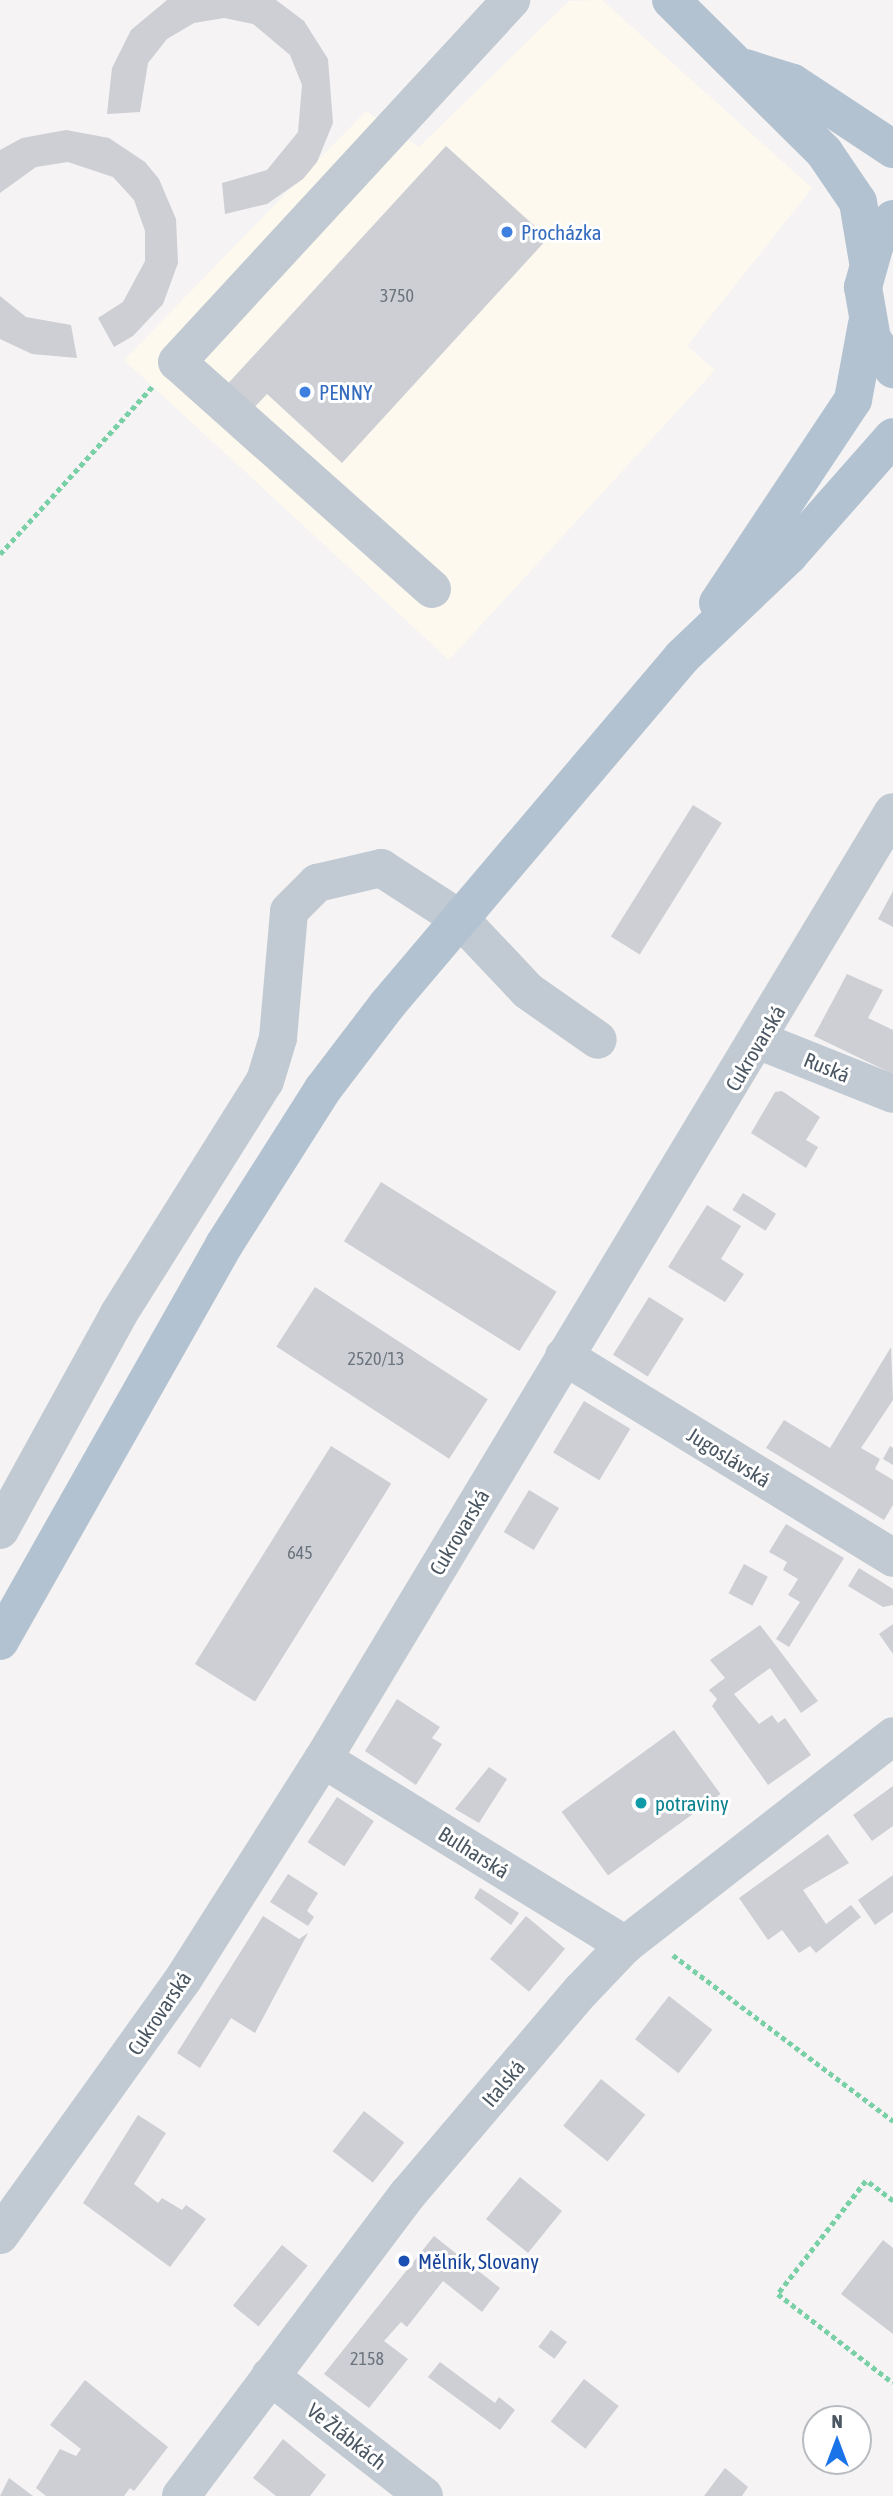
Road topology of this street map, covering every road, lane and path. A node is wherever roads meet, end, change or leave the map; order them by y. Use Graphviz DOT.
graph roads {
  1 [pos="511,0"];
  2 [pos="671,0"];
  3 [pos="745,68"];
  4 [pos="893,149"];
  5 [pos="893,219"];
  6 [pos="868,262"];
  7 [pos="867,324"];
  8 [pos="177,362"];
  9 [pos="893,369"];
  10 [pos="893,437"];
  11 [pos="0,554"];
  12 [pos="432,589"];
  13 [pos="682,657"];
  14 [pos="893,812"];
  15 [pos="460,919"];
  16 [pos="598,1040"];
  17 [pos="760,1041"];
  18 [pos="893,1094"];
  19 [pos="564,1356"];
  20 [pos="0,1530"];
  21 [pos="893,1558"];
  22 [pos="0,1641"];
  23 [pos="893,1736"];
  24 [pos="323,1759"];
  25 [pos="634,1938"];
  26 [pos="893,2121"];
  27 [pos="893,2201"];
  28 [pos="0,2235"];
  29 [pos="270,2376"];
  30 [pos="893,2383"];
  31 [pos="181,2496"];
  32 [pos="424,2496"];
  1 -- 8 [label="street"];
  2 -- 3 [label="main road"];
  3 -- 4 [label="main road"];
  3 -- 6 [label="main road"];
  5 -- 6 [label="main road"];
  6 -- 7 [label="main road"];
  7 -- 9 [label="main road"];
  7 -- 13 [label="main road"];
  8 -- 11 [label="path"];
  8 -- 12 [label="street"];
  10 -- 13 [label="main road"];
  13 -- 15 [label="main road"];
  14 -- 17 [label="street, Cukrovarská"];
  15 -- 16 [label="street"];
  15 -- 20 [label="street"];
  15 -- 22 [label="main road"];
  17 -- 18 [label="street, Ruská"];
  17 -- 19 [label="street, Cukrovarská"];
  19 -- 21 [label="street, Jugoslávská"];
  19 -- 24 [label="street, Cukrovarská"];
  23 -- 25 [label="street, Italská"];
  24 -- 25 [label="street, Bulharská"];
  24 -- 28 [label="street, Cukrovarská"];
  25 -- 26 [label="path"];
  25 -- 29 [label="street, Italská"];
  27 -- 30 [label="path"];
  29 -- 31 [label="street, Italská"];
  29 -- 32 [label="street, Ve Žlábkách"];
}
